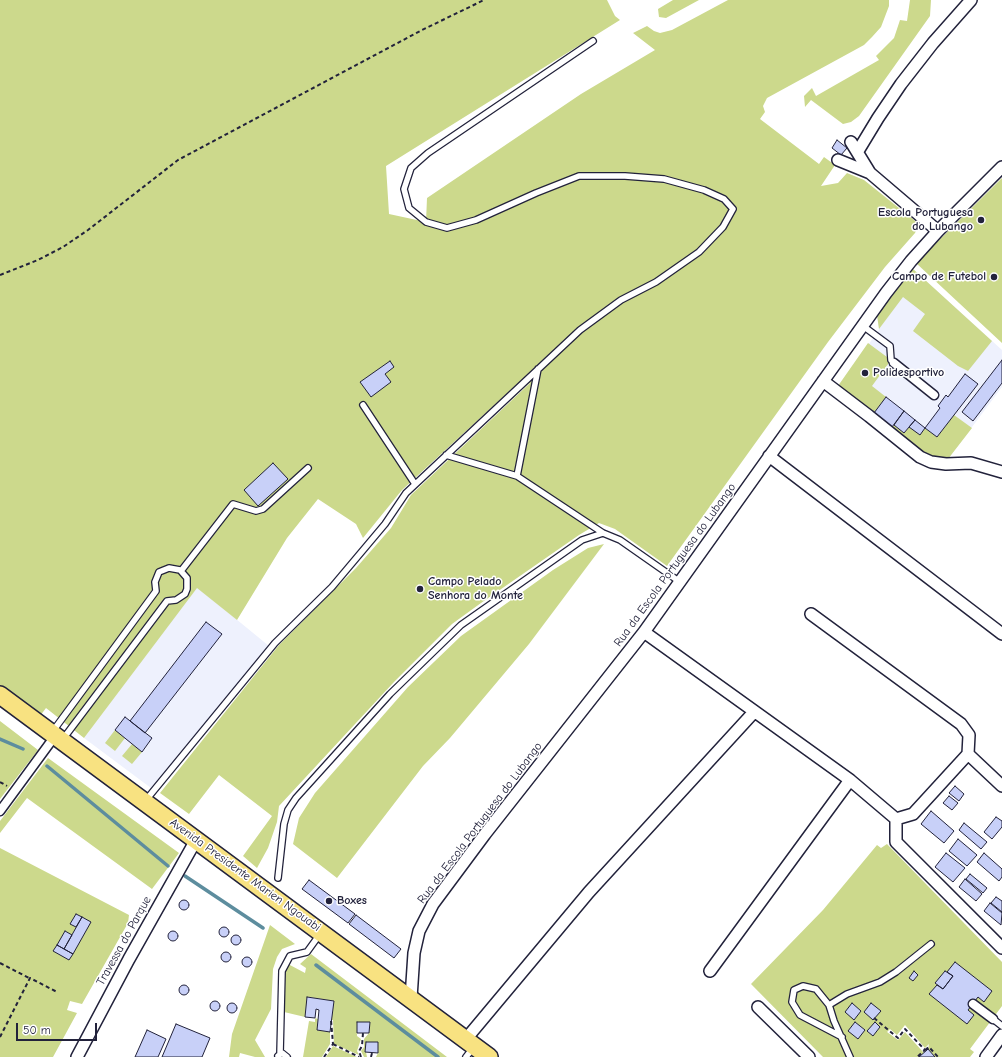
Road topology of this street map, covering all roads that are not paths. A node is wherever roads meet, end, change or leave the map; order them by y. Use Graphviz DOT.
graph roads {
  1 [pos="971,0"];
  2 [pos="593,41"];
  3 [pos="851,142"];
  4 [pos="858,152"];
  5 [pos="838,160"];
  6 [pos="1002,167"];
  7 [pos="870,173"];
  8 [pos="938,231"];
  9 [pos="863,326"];
  10 [pos="894,363"];
  11 [pos="538,369"];
  12 [pos="823,382"];
  13 [pos="934,395"];
  14 [pos="363,404"];
  15 [pos="446,455"];
  16 [pos="769,456"];
  17 [pos="308,468"];
  18 [pos="1002,472"];
  19 [pos="517,476"];
  20 [pos="415,484"];
  21 [pos="603,534"];
  22 [pos="181,571"];
  23 [pos="680,582"];
  24 [pos="811,614"];
  25 [pos="644,632"];
  26 [pos="1002,634"];
  27 [pos="0,695"];
  28 [pos="754,712"];
  29 [pos="56,737"];
  30 [pos="968,754"];
  31 [pos="850,780"];
  32 [pos="1002,786"];
  33 [pos="145,802"];
  34 [pos="0,811"];
  35 [pos="896,819"];
  36 [pos="196,840"];
  37 [pos="278,878"];
  38 [pos="322,932"];
  39 [pos="931,944"];
  40 [pos="1002,948"];
  41 [pos="710,971"];
  42 [pos="411,998"];
  43 [pos="973,1004"];
  44 [pos="829,1005"];
  45 [pos="758,1007"];
  46 [pos="992,1019"];
  47 [pos="1002,1026"];
  48 [pos="1002,1035"];
  49 [pos="842,1037"];
  50 [pos="469,1048"];
  51 [pos="279,1055"];
  52 [pos="77,1057"];
  53 [pos="287,1057"];
  54 [pos="489,1057"];
  55 [pos="809,1057"];
  56 [pos="850,1057"];
  57 [pos="986,1057"];
  1 -- 4 [label="street"];
  2 -- 11 [label="lane"];
  3 -- 4 [label="street"];
  4 -- 7 [label="street"];
  5 -- 7 [label="street"];
  6 -- 8 [label="street, Rua da Escola Portuguesa do Lubango"];
  7 -- 8 [label="street"];
  8 -- 9 [label="street, Rua da Escola Portuguesa do Lubango"];
  9 -- 10 [label="lane"];
  9 -- 12 [label="street, Rua da Escola Portuguesa do Lubango"];
  10 -- 13 [label="street"];
  11 -- 15 [label="lane"];
  11 -- 19 [label="lane"];
  12 -- 16 [label="street, Rua da Escola Portuguesa do Lubango"];
  12 -- 18 [label="street"];
  14 -- 20 [label="lane"];
  15 -- 19 [label="lane"];
  15 -- 20 [label="lane"];
  16 -- 23 [label="street, Rua da Escola Portuguesa do Lubango"];
  16 -- 26 [label="street"];
  17 -- 22 [label="lane"];
  19 -- 21 [label="lane"];
  20 -- 33 [label="lane"];
  21 -- 23 [label="lane"];
  21 -- 37 [label="lane"];
  22 -- 29 [label="lane"];
  22 -- 29 [label="lane"];
  23 -- 25 [label="street, Rua da Escola Portuguesa do Lubango"];
  24 -- 30 [label="street"];
  25 -- 28 [label="street"];
  25 -- 42 [label="street, Rua da Escola Portuguesa do Lubango"];
  27 -- 29 [label="main road, Avenida Presidente Marien Ngouabi"];
  28 -- 31 [label="street"];
  28 -- 50 [label="street"];
  29 -- 33 [label="main road, Avenida Presidente Marien Ngouabi"];
  29 -- 34 [label="street"];
  30 -- 32 [label="street"];
  30 -- 35 [label="street"];
  31 -- 35 [label="street"];
  31 -- 41 [label="street"];
  33 -- 36 [label="main road, Avenida Presidente Marien Ngouabi"];
  35 -- 40 [label="street"];
  36 -- 38 [label="main road, Avenida Presidente Marien Ngouabi"];
  36 -- 52 [label="street, Travessa do Parque"];
  38 -- 42 [label="main road, Avenida Presidente Marien Ngouabi"];
  38 -- 51 [label="lane"];
  39 -- 44 [label="lane"];
  42 -- 50 [label="main road, Avenida Presidente Marien Ngouabi"];
  43 -- 46 [label="street"];
  44 -- 49 [label="lane"];
  44 -- 49 [label="lane"];
  45 -- 55 [label="street"];
  46 -- 47 [label="lane"];
  48 -- 57 [label="street"];
  49 -- 56 [label="lane"];
  50 -- 54 [label="main road, Avenida Presidente Marien Ngouabi"];
  51 -- 53 [label="lane"];
}
